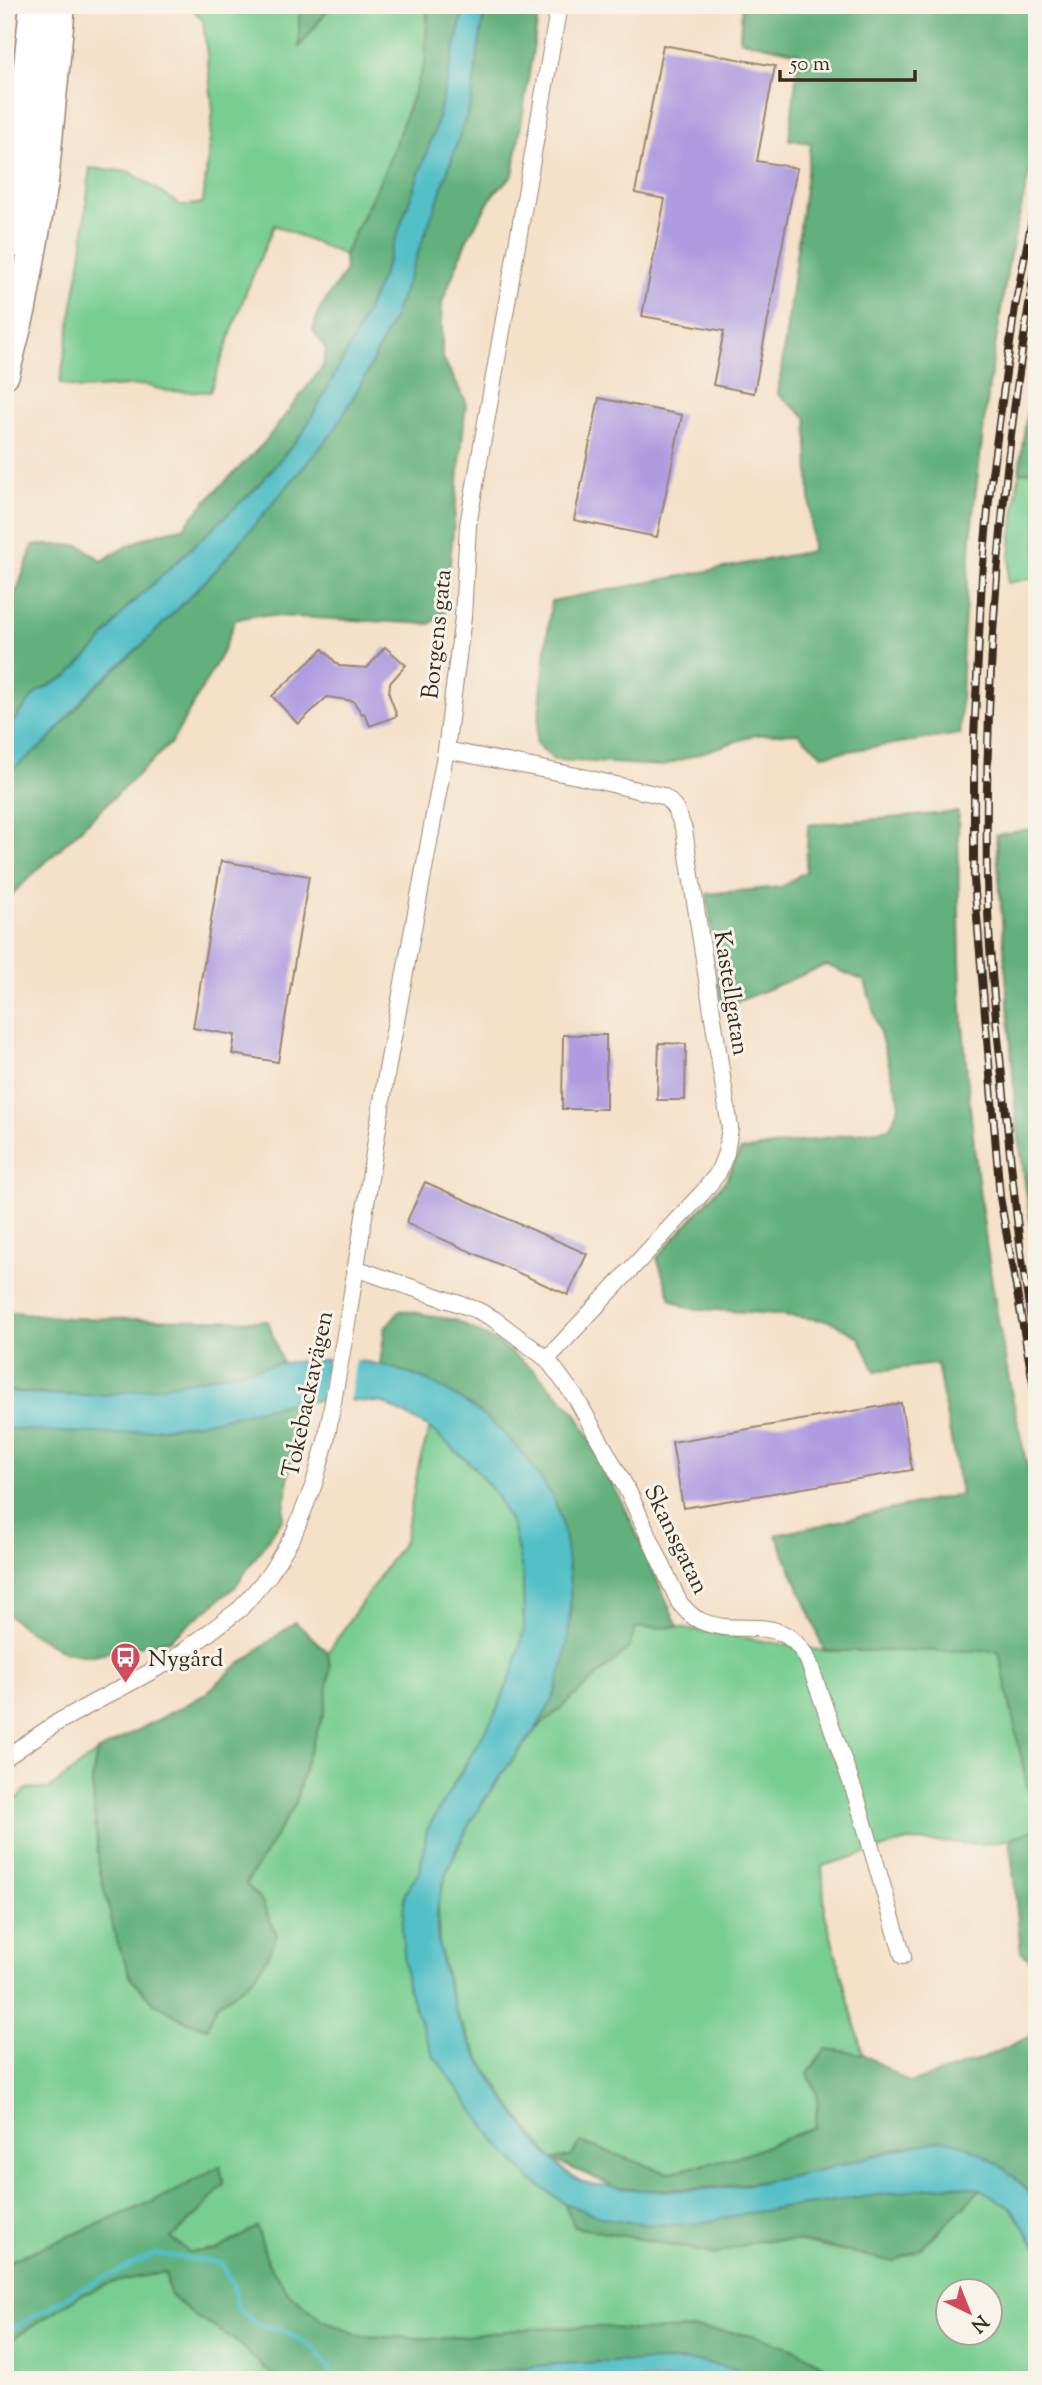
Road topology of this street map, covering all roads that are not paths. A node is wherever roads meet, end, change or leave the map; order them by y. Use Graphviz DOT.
graph roads {
  1 [pos="34,5"];
  2 [pos="61,5"];
  3 [pos="559,5"];
  4 [pos="5,248"];
  5 [pos="5,374"];
  6 [pos="446,750"];
  7 [pos="355,1268"];
  8 [pos="547,1359"];
  9 [pos="5,1758"];
  10 [pos="903,1956"];
  1 -- 4 [label="highway"];
  2 -- 5 [label="highway"];
  3 -- 6 [label="street, Borgens gata"];
  6 -- 7 [label="street, Borgens gata"];
  6 -- 8 [label="street, Kastellgatan"];
  7 -- 8 [label="street, Skansgatan"];
  7 -- 9 [label="street, Tokebackavägen"];
  8 -- 10 [label="street, Skansgatan"];
}
